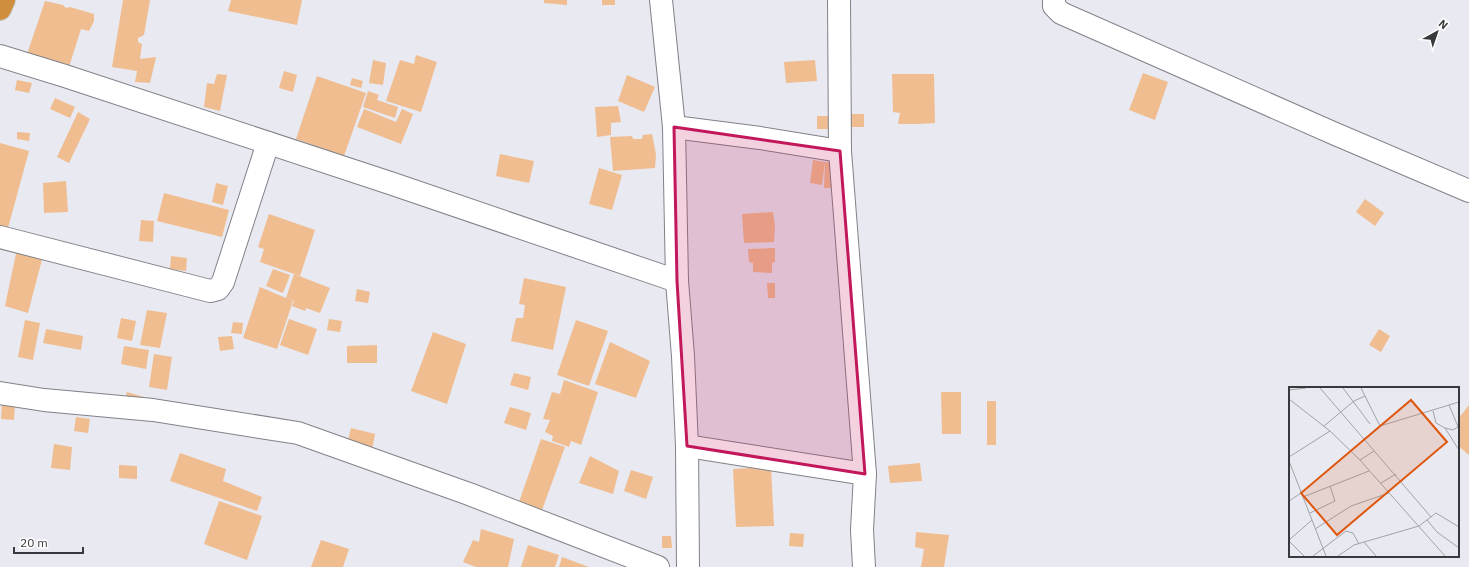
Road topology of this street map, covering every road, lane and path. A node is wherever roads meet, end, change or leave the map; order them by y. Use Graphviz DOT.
graph roads {
  1 [pos="661,0"];
  2 [pos="839,0"];
  3 [pos="1054,0"];
  4 [pos="0,56"];
  5 [pos="674,127"];
  6 [pos="268,143"];
  7 [pos="840,151"];
  8 [pos="1469,191"];
  9 [pos="0,238"];
  10 [pos="677,281"];
  11 [pos="0,393"];
  12 [pos="687,446"];
  13 [pos="865,474"];
  14 [pos="658,567"];
  15 [pos="688,567"];
  16 [pos="864,567"];
  1 -- 5 [label="street"];
  2 -- 7 [label="street"];
  3 -- 8 [label="street"];
  4 -- 6 [label="street"];
  5 -- 7 [label="street"];
  5 -- 10 [label="street"];
  6 -- 9 [label="street"];
  6 -- 10 [label="street"];
  7 -- 13 [label="street"];
  10 -- 12 [label="street"];
  11 -- 14 [label="street"];
  12 -- 13 [label="street"];
  12 -- 15 [label="street"];
  13 -- 16 [label="street"];
}
